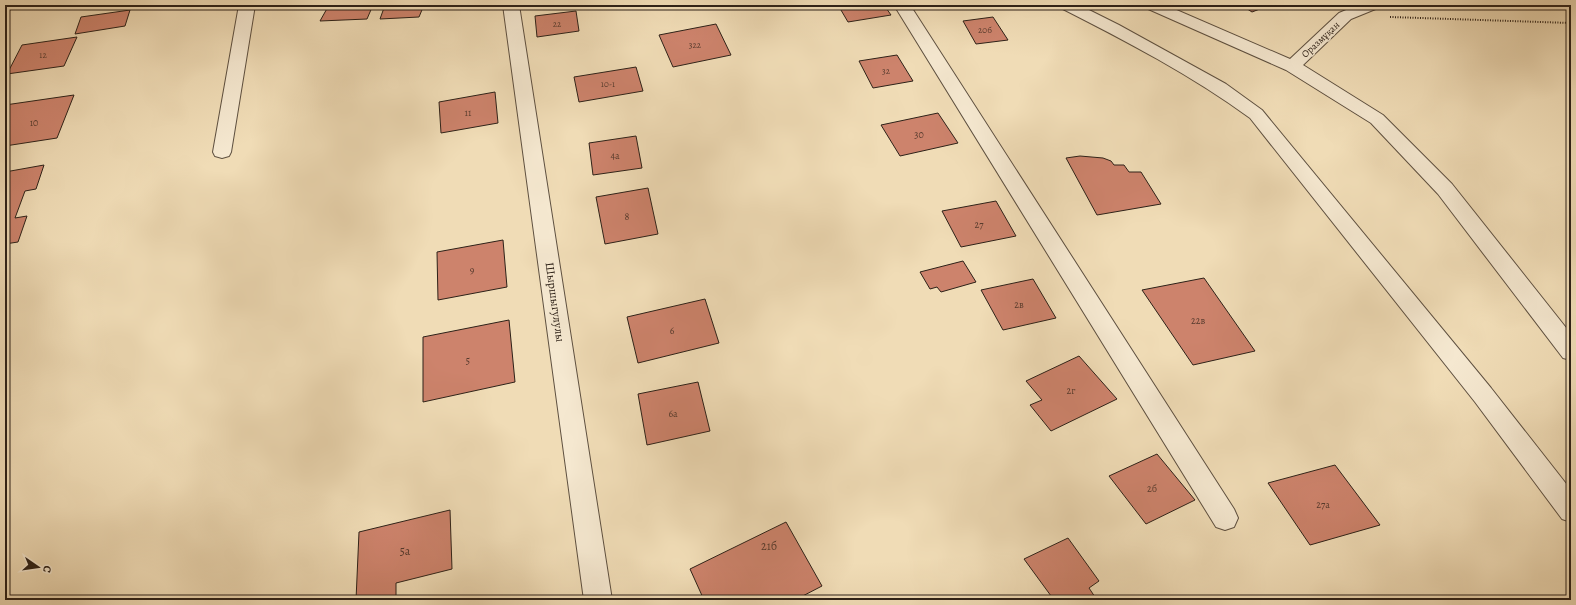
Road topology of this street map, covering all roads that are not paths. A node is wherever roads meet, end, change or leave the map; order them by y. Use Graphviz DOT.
graph roads {
  1 [pos="247,5"];
  2 [pos="511,5"];
  3 [pos="902,5"];
  4 [pos="1067,5"];
  5 [pos="1152,5"];
  6 [pos="1372,5"];
  7 [pos="1292,66"];
  8 [pos="222,152"];
  9 [pos="1571,351"];
  10 [pos="1571,510"];
  11 [pos="1225,518"];
  12 [pos="598,600"];
  1 -- 8 [label="street"];
  2 -- 12 [label="street, Шыршыгулулы"];
  3 -- 11 [label="street"];
  4 -- 10 [label="street"];
  5 -- 7 [label="street"];
  6 -- 7 [label="street, Оразмұқан"];
  7 -- 9 [label="street"];
}
